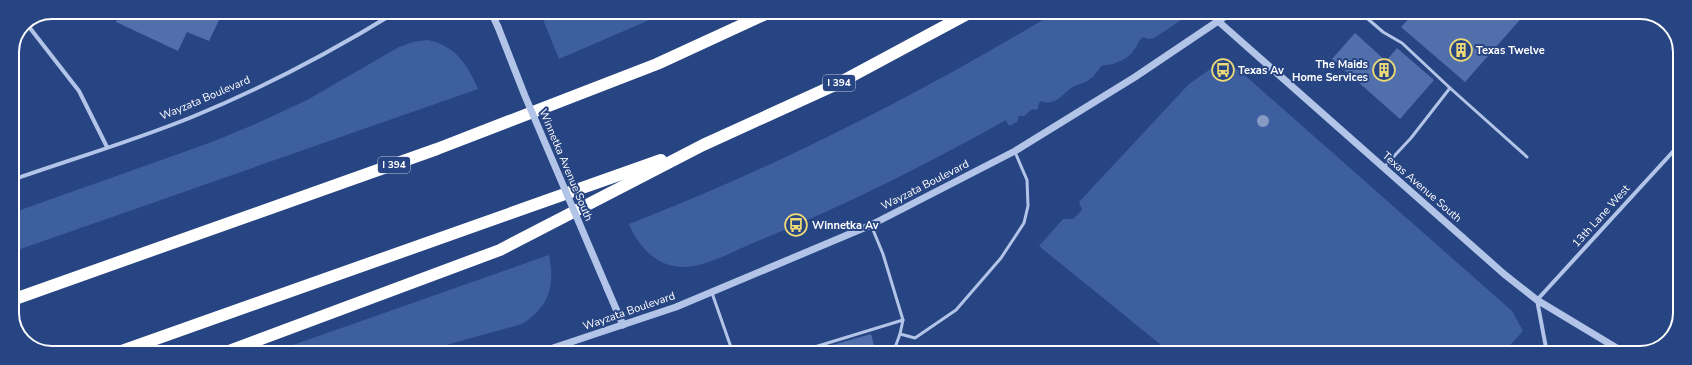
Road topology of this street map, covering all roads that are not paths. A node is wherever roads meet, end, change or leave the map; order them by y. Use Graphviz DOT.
graph roads {
  1 [pos="384,19"];
  2 [pos="494,19"];
  3 [pos="755,19"];
  4 [pos="958,19"];
  5 [pos="1221,19"];
  6 [pos="1368,19"];
  7 [pos="1218,21"];
  8 [pos="30,28"];
  9 [pos="1450,88"];
  10 [pos="703,145"];
  11 [pos="107,147"];
  12 [pos="1015,151"];
  13 [pos="1673,152"];
  14 [pos="1527,157"];
  15 [pos="1383,168"];
  16 [pos="19,178"];
  17 [pos="871,225"];
  18 [pos="712,293"];
  19 [pos="19,298"];
  20 [pos="1537,300"];
  21 [pos="903,320"];
  22 [pos="623,325"];
  23 [pos="900,334"];
  24 [pos="136,346"];
  25 [pos="242,346"];
  26 [pos="557,346"];
  27 [pos="731,346"];
  28 [pos="818,346"];
  29 [pos="896,346"];
  30 [pos="1546,346"];
  31 [pos="1613,346"];
  1 -- 11 [label="street, Wayzata Boulevard"];
  2 -- 22 [label="street, Winnetka Avenue South, bridge"];
  3 -- 19 [label="highway, I 394"];
  4 -- 10 [label="highway, I 394"];
  5 -- 7 [label="street, Wayzata Boulevard"];
  6 -- 9 [label="lane"];
  7 -- 12 [label="street, Wayzata Boulevard"];
  7 -- 15 [label="street, Texas Avenue South"];
  8 -- 11 [label="street"];
  9 -- 14 [label="lane"];
  9 -- 15 [label="lane"];
  10 -- 24 [label="highway, I 394"];
  10 -- 25 [label="highway"];
  11 -- 16 [label="street, Wayzata Boulevard"];
  12 -- 17 [label="street, Wayzata Boulevard"];
  12 -- 23 [label="lane"];
  13 -- 20 [label="street, 13th Lane West"];
  15 -- 20 [label="street, Texas Avenue South"];
  17 -- 18 [label="street, Wayzata Boulevard"];
  17 -- 21 [label="lane"];
  18 -- 22 [label="street, Wayzata Boulevard"];
  18 -- 27 [label="lane"];
  20 -- 30 [label="street"];
  20 -- 31 [label="street, Texas Avenue South"];
  21 -- 23 [label="lane"];
  21 -- 28 [label="lane"];
  22 -- 26 [label="street, Wayzata Boulevard"];
  23 -- 29 [label="lane"];
}
